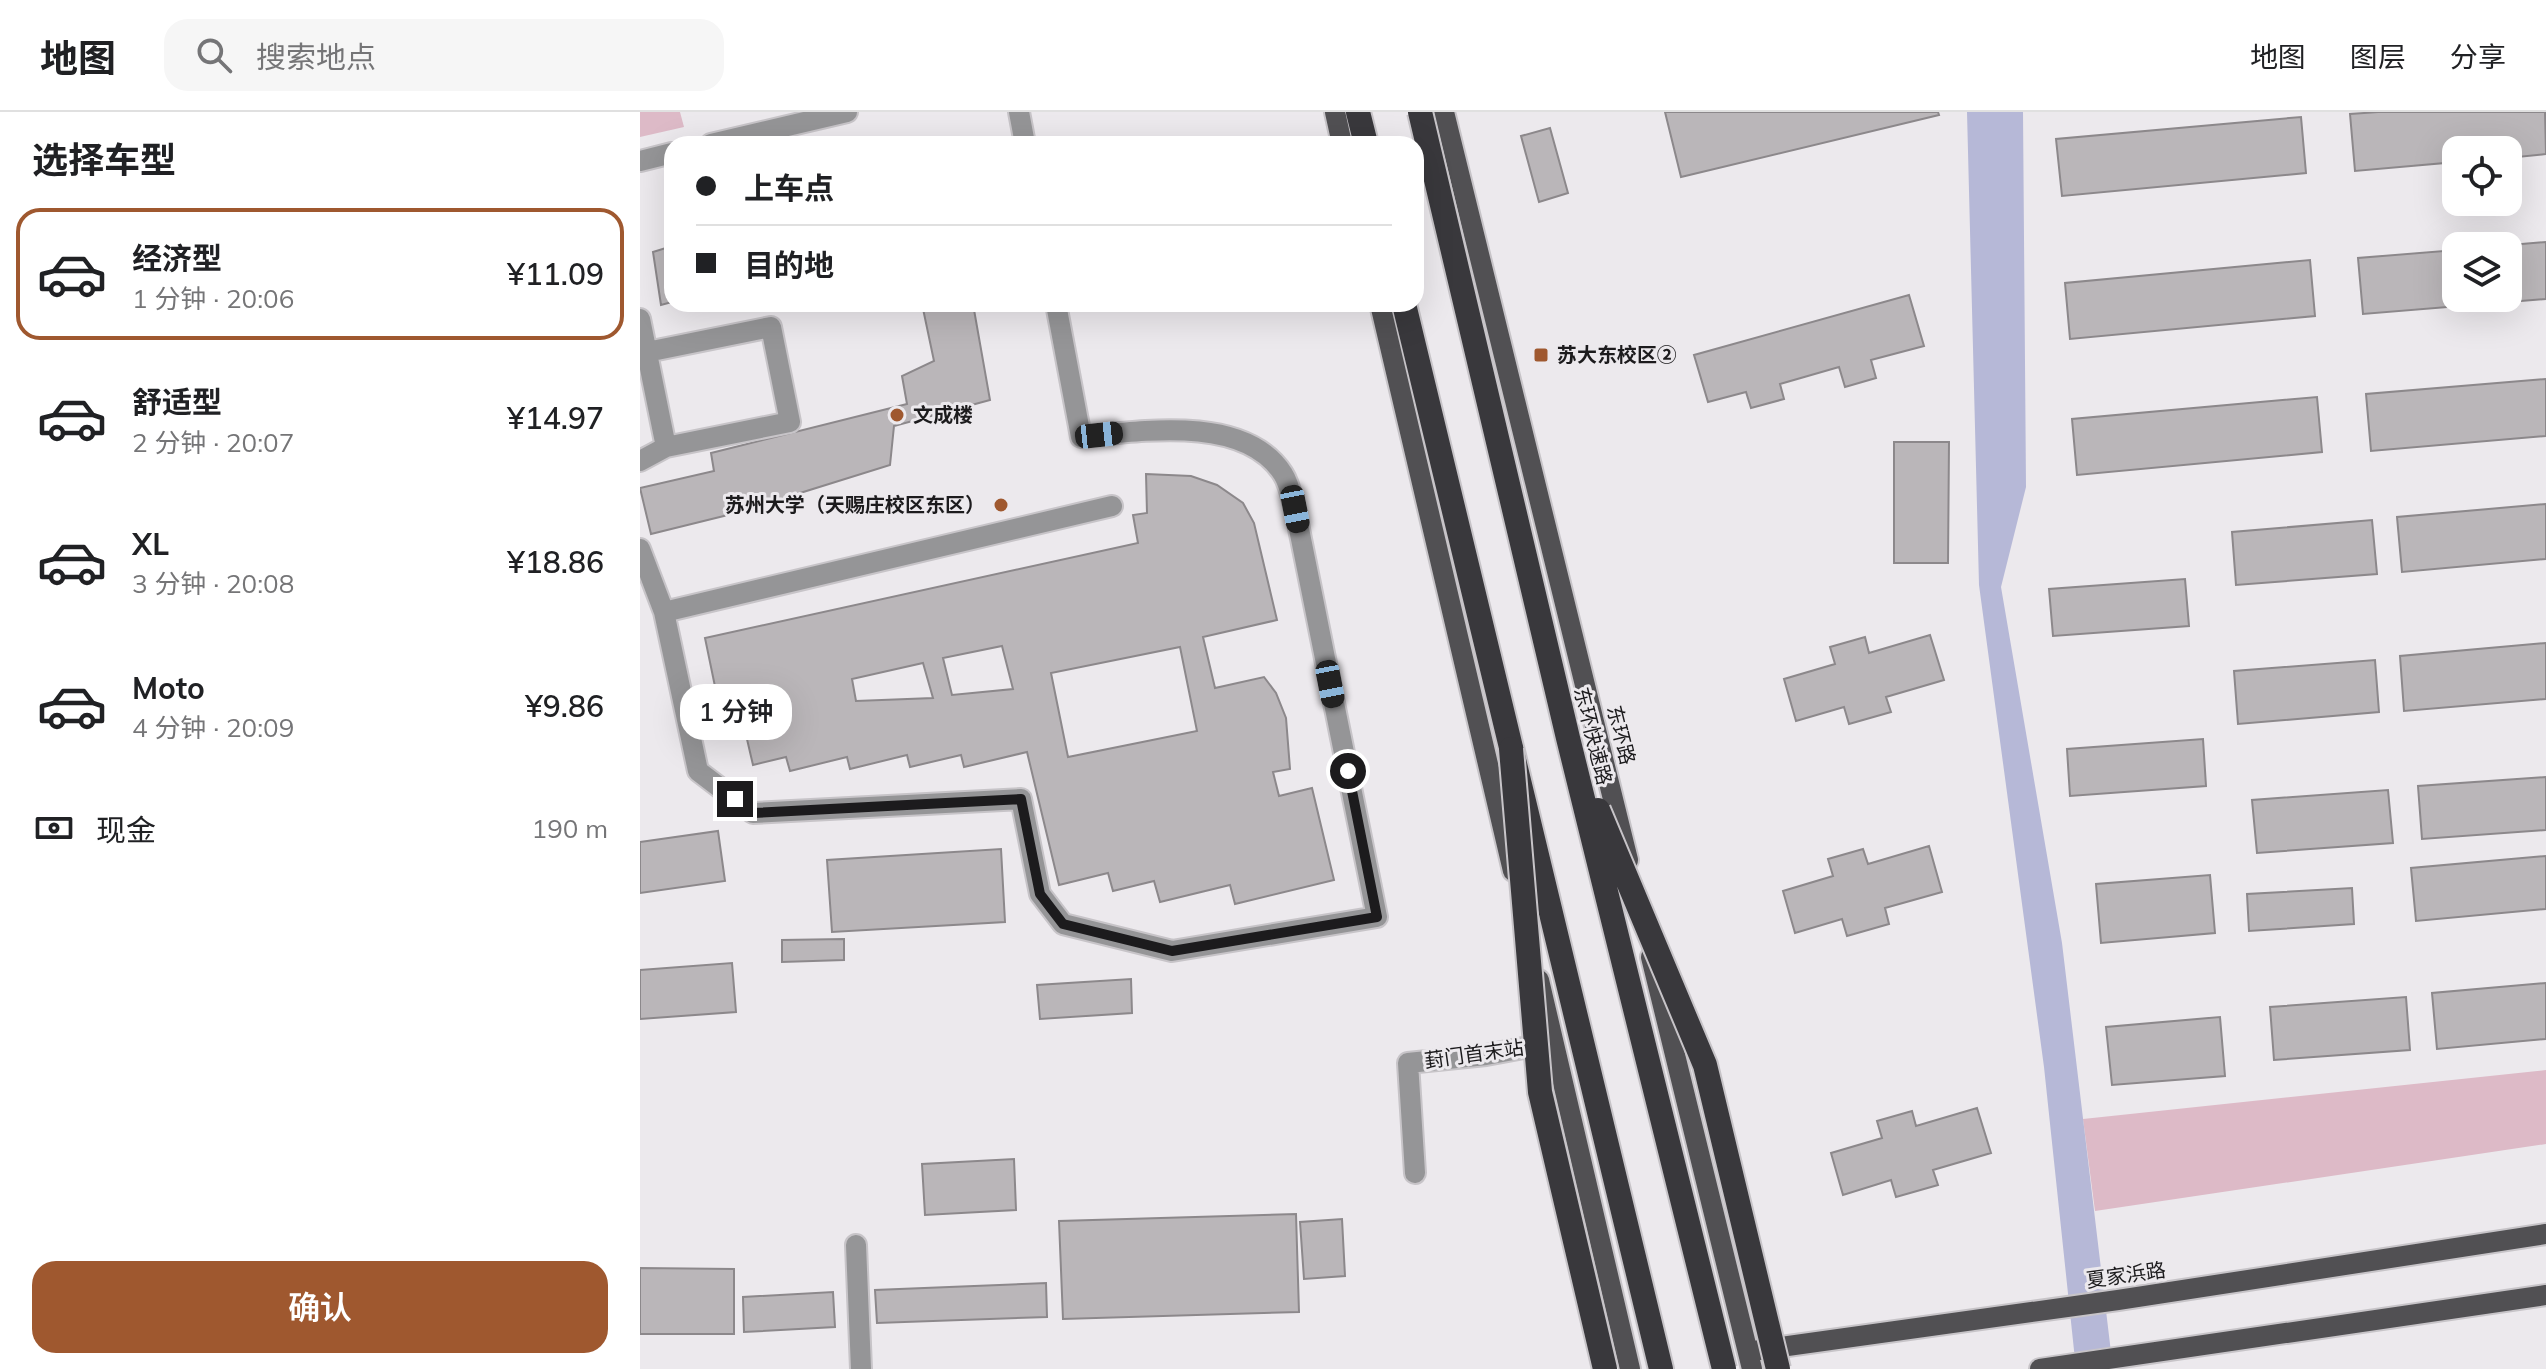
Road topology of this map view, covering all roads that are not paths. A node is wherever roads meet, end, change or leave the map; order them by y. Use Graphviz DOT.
graph roads {
  1 [pos="847,112"];
  2 [pos="1019,112"];
  3 [pos="1335,112"];
  4 [pos="1358,112"];
  5 [pos="1420,112"];
  6 [pos="1444,112"];
  7 [pos="745,136"];
  8 [pos="1024,136"];
  9 [pos="1340,136"];
  10 [pos="1364,136"];
  11 [pos="664,155"];
  12 [pos="640,161"];
  13 [pos="1058,312"];
  14 [pos="1382,312"];
  15 [pos="1406,312"];
  16 [pos="640,319"];
  17 [pos="647,352"];
  18 [pos="666,447"];
  19 [pos="640,461"];
  20 [pos="1112,506"];
  21 [pos="640,549"];
  22 [pos="664,612"];
  23 [pos="1568,738"];
  24 [pos="1511,749"];
  25 [pos="1553,1043"];
  26 [pos="1415,1173"];
  27 [pos="2546,1234"];
  28 [pos="856,1245"];
  29 [pos="2546,1295"];
  30 [pos="1750,1360"];
  31 [pos="861,1369"];
  32 [pos="1605,1369"];
  33 [pos="1630,1369"];
  34 [pos="1661,1369"];
  35 [pos="1716,1369"];
  36 [pos="1724,1369"];
  37 [pos="1778,1369"];
  38 [pos="2040,1369"];
  1 -- 7 [label="street"];
  2 -- 8 [label="street"];
  3 -- 9 [label="main road"];
  4 -- 10 [label="highway"];
  5 -- 23 [label="highway, 东环快速路, bridge"];
  6 -- 30 [label="main road, 东环路"];
  11 -- 12 [label="street"];
  13 -- 22 [label="street"];
  14 -- 25 [label="main road"];
  15 -- 24 [label="highway"];
  16 -- 17 [label="street"];
  17 -- 18 [label="street"];
  17 -- 18 [label="street"];
  18 -- 19 [label="street"];
  20 -- 22 [label="street"];
  21 -- 22 [label="street"];
  23 -- 36 [label="highway, 东环快速路, bridge"];
  23 -- 37 [label="highway, bridge"];
  24 -- 32 [label="highway, bridge"];
  24 -- 34 [label="highway, bridge"];
  25 -- 26 [label="street, 葑门首末站"];
  25 -- 33 [label="main road"];
  27 -- 30 [label="main road, 夏家浜路"];
  28 -- 31 [label="street"];
  29 -- 38 [label="main road"];
  30 -- 35 [label="main road, 夏家浜路"];
}
